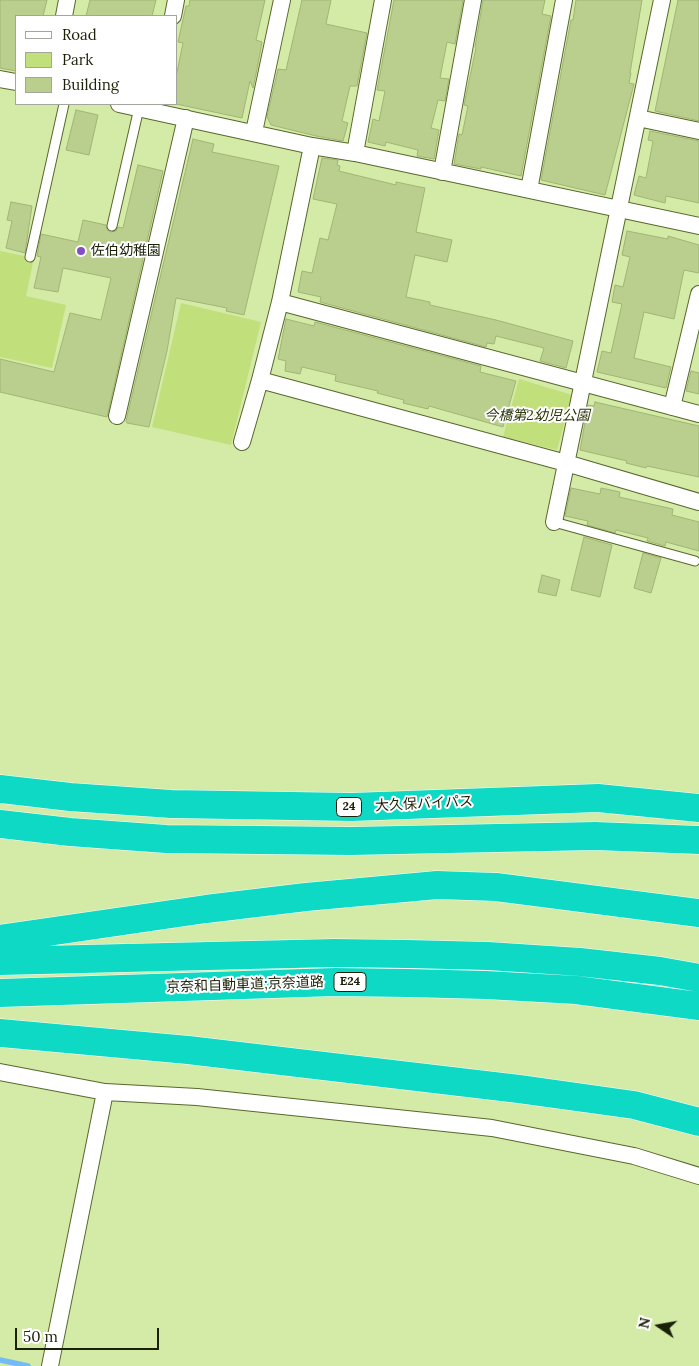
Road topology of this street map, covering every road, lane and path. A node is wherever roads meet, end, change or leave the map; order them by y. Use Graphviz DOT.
graph roads {
  1 [pos="67,0"];
  2 [pos="176,0"];
  3 [pos="282,0"];
  4 [pos="383,0"];
  5 [pos="473,0"];
  6 [pos="564,0"];
  7 [pos="662,0"];
  8 [pos="64,15"];
  9 [pos="173,15"];
  10 [pos="0,79"];
  11 [pos="15,82"];
  12 [pos="64,105"];
  13 [pos="129,105"];
  14 [pos="148,107"];
  15 [pos="186,118"];
  16 [pos="638,118"];
  17 [pos="699,131"];
  18 [pos="254,132"];
  19 [pos="312,146"];
  20 [pos="355,153"];
  21 [pos="442,172"];
  22 [pos="530,190"];
  23 [pos="619,209"];
  24 [pos="112,226"];
  25 [pos="699,226"];
  26 [pos="30,258"];
  27 [pos="699,294"];
  28 [pos="280,302"];
  29 [pos="260,380"];
  30 [pos="583,383"];
  31 [pos="672,407"];
  32 [pos="699,414"];
  33 [pos="117,416"];
  34 [pos="242,442"];
  35 [pos="566,463"];
  36 [pos="699,502"];
  37 [pos="554,522"];
  38 [pos="695,561"];
  39 [pos="0,789"];
  40 [pos="699,808"];
  41 [pos="0,824"];
  42 [pos="699,840"];
  43 [pos="699,913"];
  44 [pos="0,939"];
  45 [pos="0,962"];
  46 [pos="699,978"];
  47 [pos="0,992"];
  48 [pos="699,1006"];
  49 [pos="0,1033"];
  50 [pos="0,1072"];
  51 [pos="105,1092"];
  52 [pos="699,1122"];
  53 [pos="699,1176"];
  54 [pos="50,1366"];
  1 -- 8 [label="street"];
  2 -- 9 [label="street"];
  3 -- 18 [label="street"];
  4 -- 20 [label="street"];
  5 -- 21 [label="street"];
  6 -- 22 [label="street"];
  7 -- 16 [label="street"];
  10 -- 11 [label="street"];
  12 -- 26 [label="lane"];
  13 -- 14 [label="street"];
  14 -- 15 [label="street"];
  14 -- 24 [label="lane"];
  15 -- 18 [label="street"];
  15 -- 33 [label="street"];
  16 -- 17 [label="street"];
  16 -- 23 [label="street"];
  18 -- 19 [label="street"];
  19 -- 20 [label="street"];
  19 -- 28 [label="street"];
  20 -- 21 [label="street"];
  21 -- 22 [label="street"];
  22 -- 23 [label="street"];
  23 -- 25 [label="street"];
  23 -- 30 [label="street"];
  27 -- 31 [label="street"];
  28 -- 29 [label="street"];
  28 -- 30 [label="street"];
  29 -- 34 [label="street"];
  29 -- 35 [label="street"];
  30 -- 31 [label="street"];
  30 -- 35 [label="street"];
  31 -- 32 [label="street"];
  35 -- 36 [label="street"];
  35 -- 37 [label="street"];
  37 -- 38 [label="lane"];
  39 -- 40 [label="highway, 大久保バイパス / 24"];
  41 -- 42 [label="highway"];
  43 -- 44 [label="highway"];
  45 -- 46 [label="highway, 京奈和自動車道;京奈道路 / E24"];
  47 -- 48 [label="highway, 京奈和自動車道;京奈道路 / E24"];
  49 -- 52 [label="highway"];
  50 -- 51 [label="street"];
  51 -- 53 [label="street"];
  51 -- 54 [label="street"];
}
